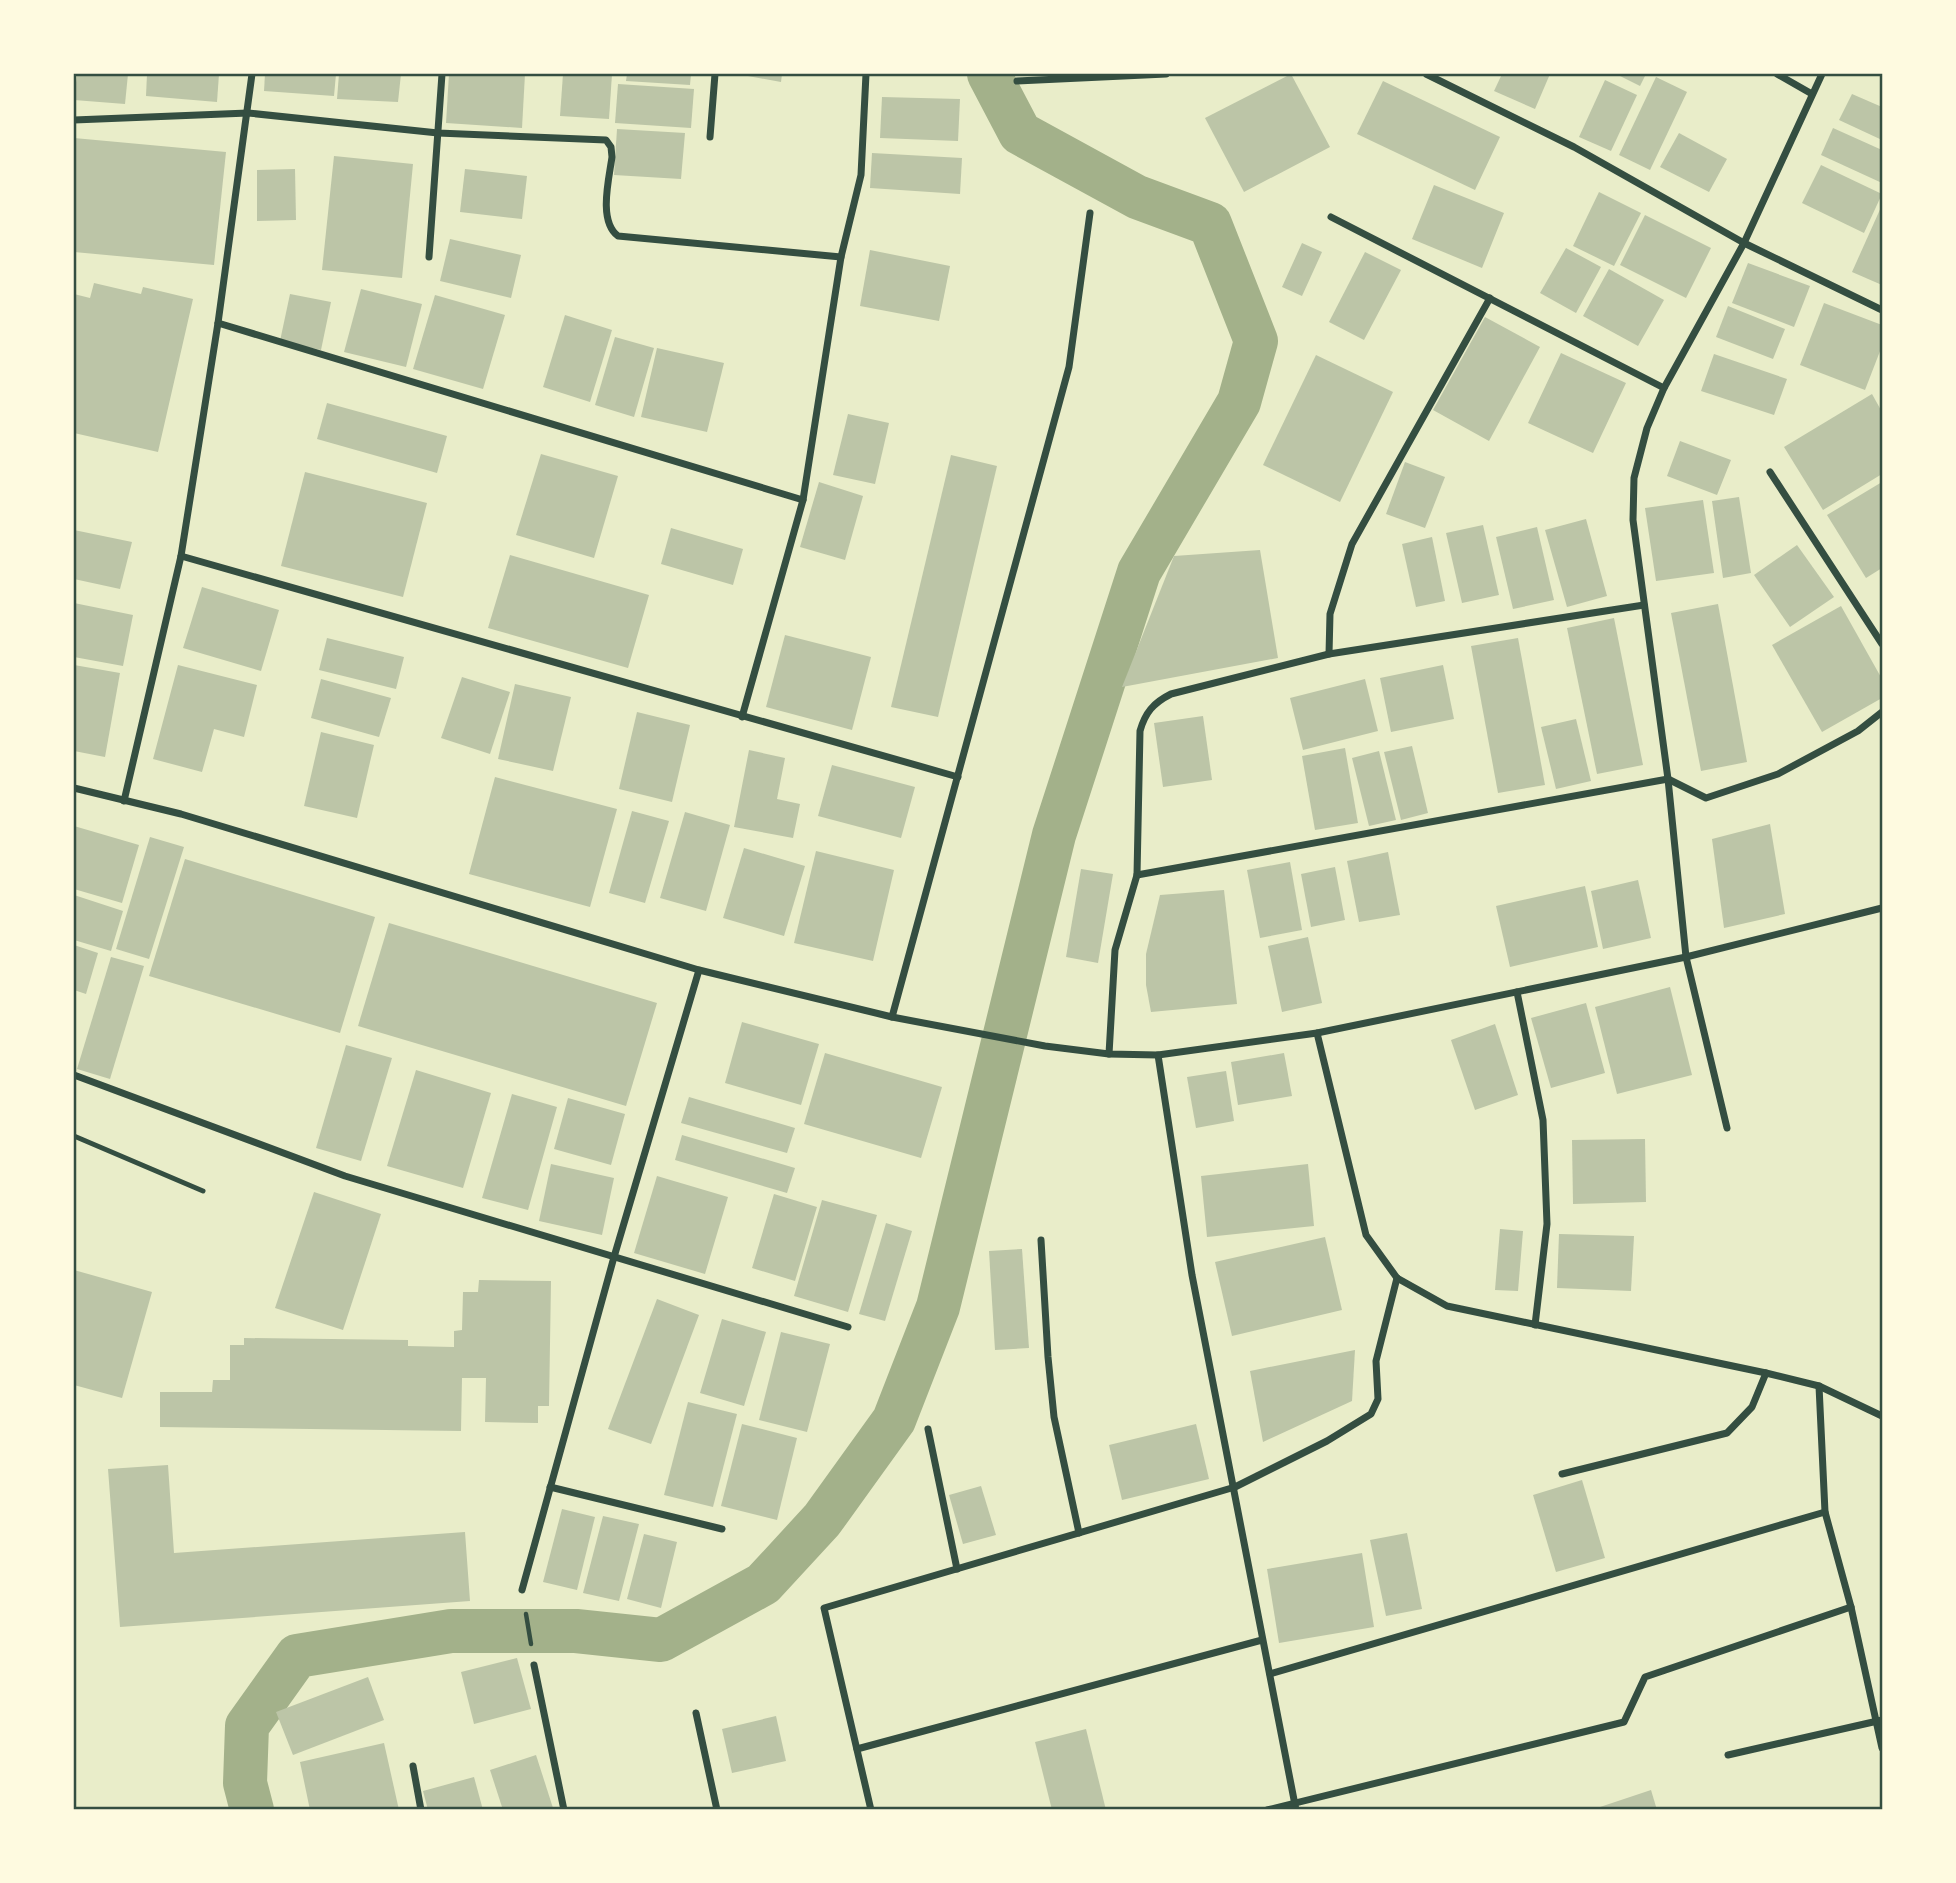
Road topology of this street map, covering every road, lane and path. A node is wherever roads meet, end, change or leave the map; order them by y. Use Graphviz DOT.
graph roads {
  1 [pos="252,74"];
  2 [pos="442,74"];
  3 [pos="715,74"];
  4 [pos="866,74"];
  5 [pos="1166,74"];
  6 [pos="1426,74"];
  7 [pos="1777,74"];
  8 [pos="1822,74"];
  9 [pos="1017,81"];
  10 [pos="1812,94"];
  11 [pos="248,114"];
  12 [pos="74,120"];
  13 [pos="438,132"];
  14 [pos="709,137"];
  15 [pos="1090,213"];
  16 [pos="1331,218"];
  17 [pos="1744,243"];
  18 [pos="429,257"];
  19 [pos="841,257"];
  20 [pos="1490,298"];
  21 [pos="1882,310"];
  22 [pos="218,323"];
  23 [pos="1664,388"];
  24 [pos="1770,472"];
  25 [pos="803,500"];
  26 [pos="181,556"];
  27 [pos="1643,605"];
  28 [pos="1882,644"];
  29 [pos="1329,654"];
  30 [pos="1882,712"];
  31 [pos="742,718"];
  32 [pos="958,777"];
  33 [pos="1668,779"];
  34 [pos="74,788"];
  35 [pos="124,801"];
  36 [pos="1137,875"];
  37 [pos="1882,908"];
  38 [pos="1686,957"];
  39 [pos="699,970"];
  40 [pos="1517,992"];
  41 [pos="892,1017"];
  42 [pos="1317,1033"];
  43 [pos="1109,1054"];
  44 [pos="1158,1055"];
  45 [pos="74,1075"];
  46 [pos="1727,1128"];
  47 [pos="74,1136"];
  48 [pos="203,1191"];
  49 [pos="1041,1240"];
  50 [pos="614,1257"];
  51 [pos="1397,1278"];
  52 [pos="1535,1325"];
  53 [pos="848,1327"];
  54 [pos="1766,1373"];
  55 [pos="1819,1387"];
  56 [pos="1882,1416"];
  57 [pos="928,1429"];
  58 [pos="1562,1474"];
  59 [pos="550,1487"];
  60 [pos="1235,1487"];
  61 [pos="1825,1511"];
  62 [pos="722,1530"];
  63 [pos="1079,1533"];
  64 [pos="957,1569"];
  65 [pos="522,1590"];
  66 [pos="1851,1607"];
  67 [pos="1262,1640"];
  68 [pos="534,1665"];
  69 [pos="1270,1674"];
  70 [pos="696,1713"];
  71 [pos="1880,1720"];
  72 [pos="1882,1748"];
  73 [pos="857,1749"];
  74 [pos="1728,1755"];
  75 [pos="413,1766"];
  76 [pos="1296,1806"];
  77 [pos="421,1810"];
  78 [pos="564,1810"];
  79 [pos="717,1810"];
  80 [pos="871,1810"];
  81 [pos="1267,1810"];
  1 -- 11 [label="street"];
  2 -- 13 [label="street"];
  3 -- 14 [label="street"];
  4 -- 19 [label="street"];
  5 -- 9 [label="street"];
  6 -- 17 [label="street"];
  7 -- 10 [label="street"];
  8 -- 10 [label="street"];
  10 -- 17 [label="street"];
  11 -- 12 [label="street"];
  11 -- 13 [label="street"];
  11 -- 22 [label="street"];
  13 -- 18 [label="street"];
  13 -- 19 [label="street"];
  15 -- 32 [label="street"];
  16 -- 20 [label="street"];
  17 -- 21 [label="street"];
  17 -- 23 [label="street"];
  19 -- 25 [label="street"];
  20 -- 23 [label="street"];
  20 -- 29 [label="street"];
  22 -- 25 [label="street"];
  22 -- 26 [label="street"];
  23 -- 27 [label="street"];
  24 -- 28 [label="street"];
  25 -- 31 [label="street"];
  26 -- 31 [label="street"];
  26 -- 35 [label="street"];
  27 -- 29 [label="street"];
  27 -- 33 [label="street"];
  29 -- 36 [label="street"];
  30 -- 33 [label="street"];
  31 -- 32 [label="street"];
  32 -- 41 [label="street"];
  33 -- 36 [label="street"];
  33 -- 38 [label="street"];
  34 -- 35 [label="street"];
  35 -- 39 [label="street"];
  36 -- 43 [label="street"];
  37 -- 38 [label="street"];
  38 -- 40 [label="street"];
  38 -- 46 [label="street"];
  39 -- 41 [label="street"];
  39 -- 50 [label="street"];
  40 -- 42 [label="street"];
  40 -- 52 [label="street"];
  41 -- 43 [label="street"];
  42 -- 44 [label="street"];
  42 -- 51 [label="street"];
  43 -- 44 [label="street"];
  44 -- 60 [label="street"];
  45 -- 50 [label="street"];
  47 -- 48 [label="lane"];
  49 -- 63 [label="street"];
  50 -- 53 [label="street"];
  50 -- 59 [label="street"];
  51 -- 52 [label="street"];
  51 -- 60 [label="street"];
  52 -- 54 [label="street"];
  54 -- 55 [label="street"];
  54 -- 58 [label="street"];
  55 -- 56 [label="street"];
  55 -- 61 [label="street"];
  57 -- 64 [label="street"];
  59 -- 62 [label="street"];
  59 -- 65 [label="street"];
  60 -- 63 [label="street"];
  60 -- 67 [label="street"];
  61 -- 66 [label="street"];
  61 -- 69 [label="street"];
  63 -- 64 [label="street"];
  64 -- 73 [label="street"];
  65 -- 68 [label="path"];
  66 -- 71 [label="street"];
  66 -- 76 [label="street"];
  67 -- 69 [label="street"];
  67 -- 73 [label="street"];
  68 -- 78 [label="street"];
  69 -- 76 [label="street"];
  70 -- 79 [label="street"];
  71 -- 72 [label="street"];
  71 -- 74 [label="street"];
  73 -- 80 [label="street"];
  75 -- 77 [label="street"];
  76 -- 81 [label="street"];
}
